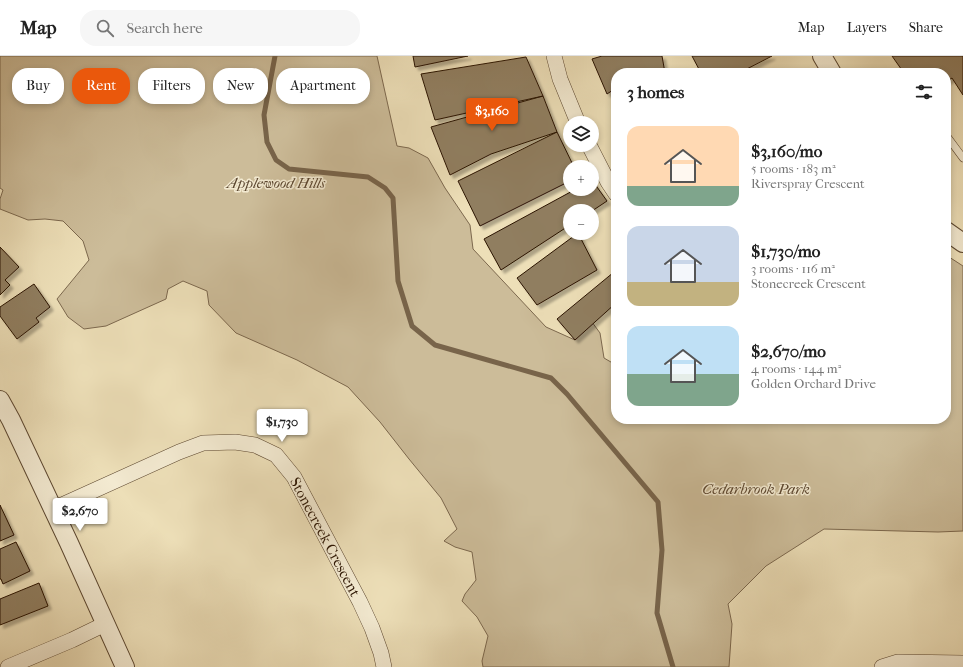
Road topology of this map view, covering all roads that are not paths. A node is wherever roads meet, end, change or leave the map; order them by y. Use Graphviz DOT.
graph roads {
  1 [pos="554,56"];
  2 [pos="822,56"];
  3 [pos="829,68"];
  4 [pos="575,116"];
  5 [pos="951,142"];
  6 [pos="593,152"];
  7 [pos="963,158"];
  8 [pos="611,186"];
  9 [pos="951,235"];
  10 [pos="963,243"];
  11 [pos="2,408"];
  12 [pos="53,509"];
  13 [pos="105,624"];
  14 [pos="963,663"];
  15 [pos="8,667"];
  16 [pos="125,667"];
  17 [pos="384,667"];
  18 [pos="882,667"];
  1 -- 4 [label="street"];
  2 -- 3 [label="street"];
  5 -- 7 [label="lane"];
  6 -- 8 [label="street"];
  9 -- 10 [label="street"];
  11 -- 12 [label="street"];
  12 -- 13 [label="street"];
  12 -- 17 [label="street, Stonecreek Crescent"];
  13 -- 15 [label="street"];
  13 -- 16 [label="street"];
  14 -- 18 [label="street"];
}
